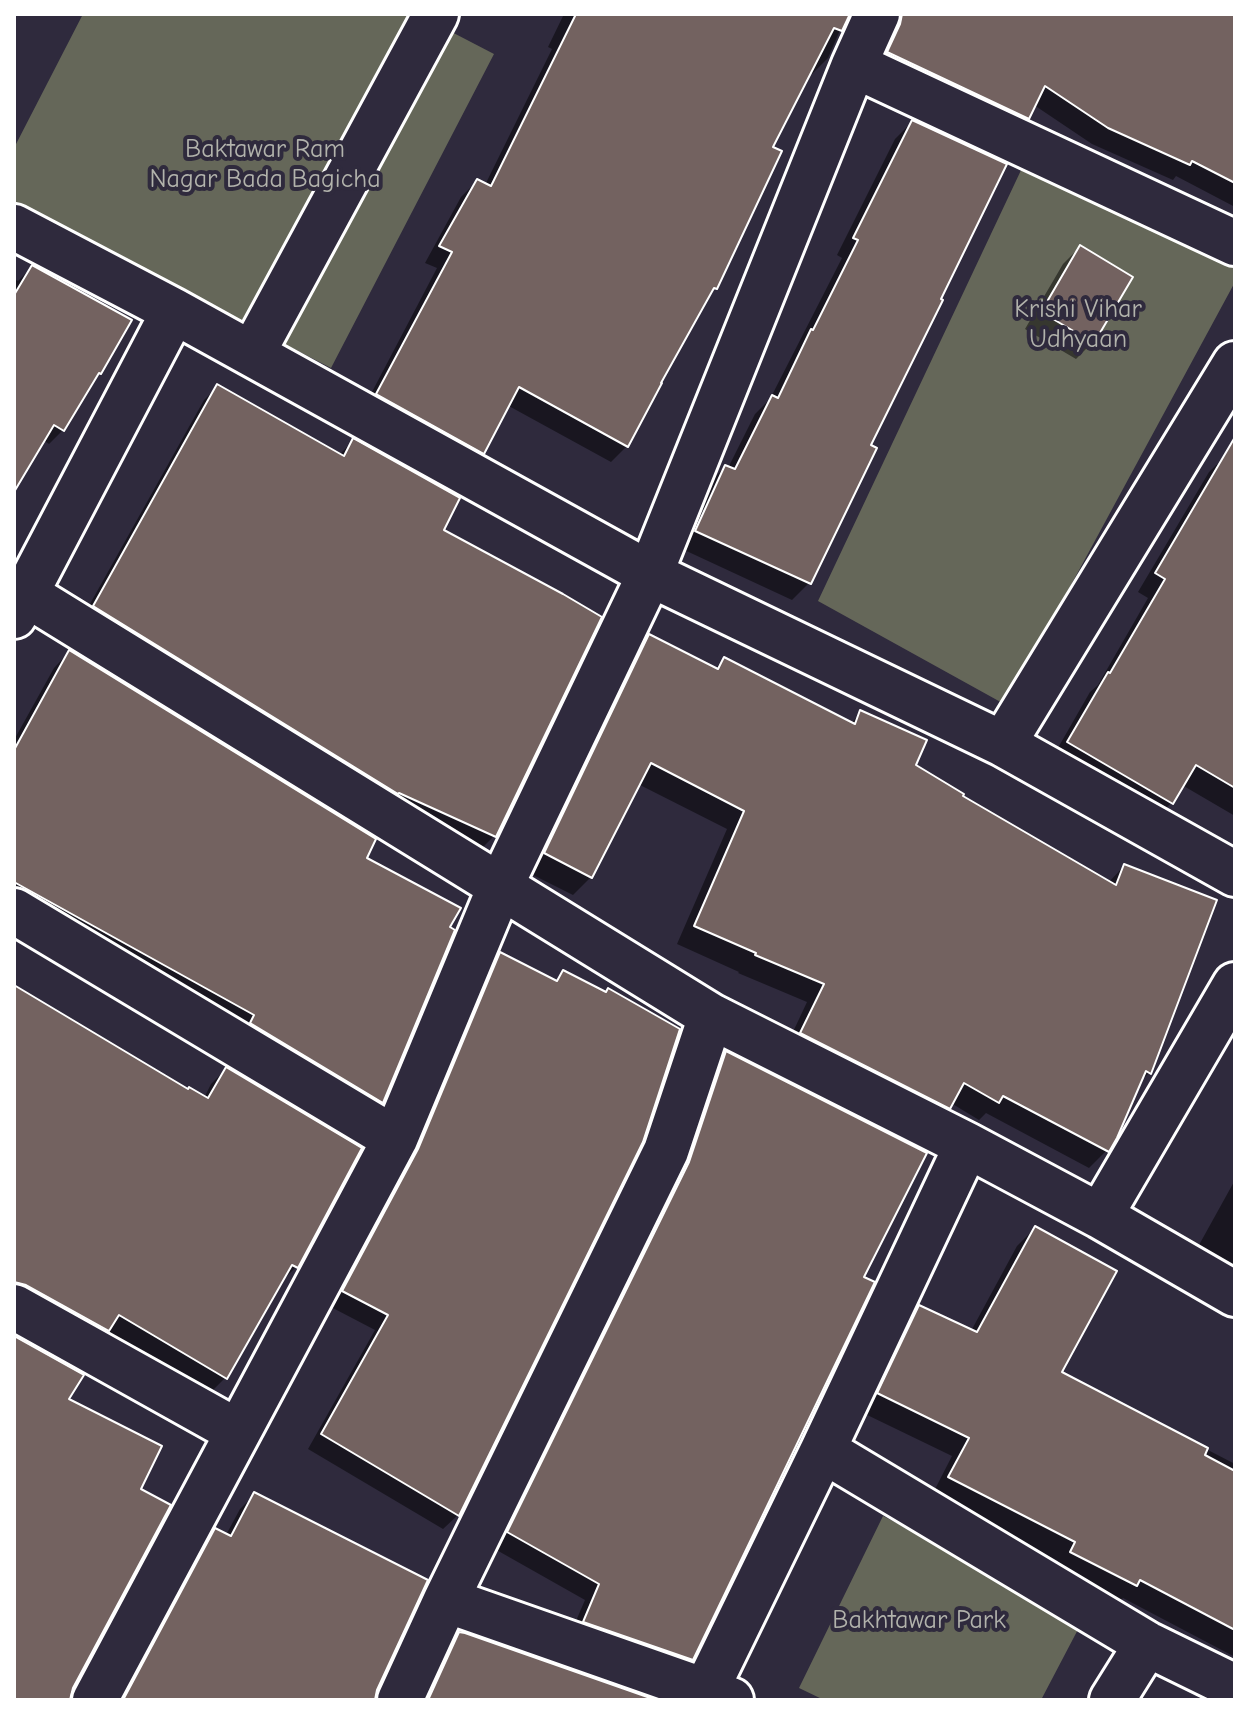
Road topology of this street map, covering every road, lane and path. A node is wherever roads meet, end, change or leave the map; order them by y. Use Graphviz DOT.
graph roads {
  1 [pos="435,14"];
  2 [pos="877,14"];
  3 [pos="854,65"];
  4 [pos="14,227"];
  5 [pos="1235,243"];
  6 [pos="174,311"];
  7 [pos="252,354"];
  8 [pos="1235,364"];
  9 [pos="650,574"];
  10 [pos="20,605"];
  11 [pos="1003,744"];
  12 [pos="1235,874"];
  13 [pos="500,887"];
  14 [pos="14,911"];
  15 [pos="1235,985"];
  16 [pos="711,1016"];
  17 [pos="395,1139"];
  18 [pos="967,1145"];
  19 [pos="1100,1216"];
  20 [pos="1235,1294"];
  21 [pos="14,1307"];
  22 [pos="238,1432"];
  23 [pos="823,1450"];
  24 [pos="446,1600"];
  25 [pos="1147,1644"];
  26 [pos="1235,1687"];
  27 [pos="719,1695"];
  28 [pos="95,1700"];
  29 [pos="400,1700"];
  30 [pos="1112,1700"];
  1 -- 7 [label="street"];
  2 -- 3 [label="street"];
  3 -- 5 [label="street"];
  3 -- 9 [label="street"];
  4 -- 6 [label="street"];
  6 -- 7 [label="street"];
  6 -- 10 [label="street"];
  7 -- 9 [label="street"];
  8 -- 11 [label="street"];
  9 -- 11 [label="street"];
  9 -- 13 [label="street"];
  10 -- 13 [label="street"];
  11 -- 12 [label="street"];
  13 -- 16 [label="street"];
  13 -- 17 [label="street"];
  14 -- 17 [label="street"];
  15 -- 19 [label="street"];
  16 -- 18 [label="street"];
  16 -- 24 [label="street"];
  17 -- 22 [label="street"];
  18 -- 19 [label="street"];
  18 -- 23 [label="street"];
  19 -- 20 [label="street"];
  21 -- 22 [label="street"];
  22 -- 28 [label="street"];
  23 -- 25 [label="street"];
  23 -- 27 [label="street"];
  24 -- 27 [label="street"];
  24 -- 29 [label="street"];
  25 -- 26 [label="street"];
  25 -- 30 [label="street"];
}
